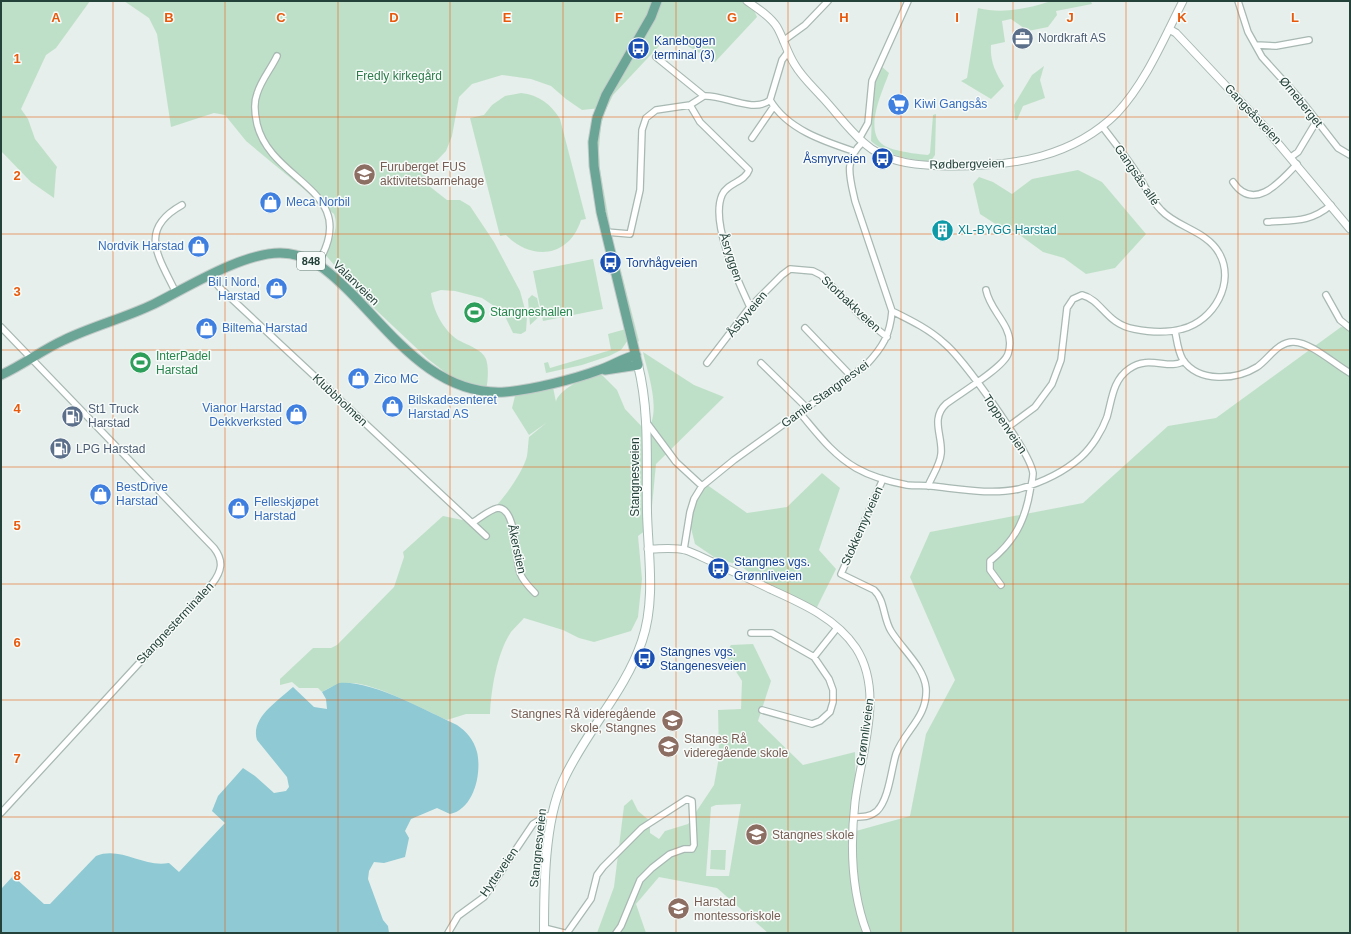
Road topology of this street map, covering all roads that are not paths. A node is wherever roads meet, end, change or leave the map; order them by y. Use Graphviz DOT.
graph roads {
  1 [pos="657,1"];
  2 [pos="664,1"];
  3 [pos="747,1"];
  4 [pos="828,1"];
  5 [pos="908,1"];
  6 [pos="1183,1"];
  7 [pos="1238,1"];
  8 [pos="651,17"];
  9 [pos="1169,29"];
  10 [pos="1309,40"];
  11 [pos="783,41"];
  12 [pos="1256,45"];
  13 [pos="788,52"];
  14 [pos="278,56"];
  15 [pos="656,57"];
  16 [pos="704,96"];
  17 [pos="770,100"];
  18 [pos="690,105"];
  19 [pos="774,106"];
  20 [pos="1316,122"];
  21 [pos="1102,126"];
  22 [pos="752,138"];
  23 [pos="861,140"];
  24 [pos="853,151"];
  25 [pos="1350,155"];
  26 [pos="1291,157"];
  27 [pos="1297,164"];
  28 [pos="1233,182"];
  29 [pos="182,205"];
  30 [pos="1331,205"];
  31 [pos="1267,222"];
  32 [pos="1349,227"];
  33 [pos="606,232"];
  34 [pos="318,264"];
  35 [pos="790,269"];
  36 [pos="210,276"];
  37 [pos="986,290"];
  38 [pos="176,292"];
  39 [pos="1326,295"];
  40 [pos="750,307"];
  41 [pos="892,311"];
  42 [pos="1,327"];
  43 [pos="805,328"];
  44 [pos="1350,328"];
  45 [pos="1175,331"];
  46 [pos="887,337"];
  47 [pos="636,355"];
  48 [pos="32,359"];
  49 [pos="1184,361"];
  50 [pos="707,363"];
  51 [pos="761,363"];
  52 [pos="638,364"];
  53 [pos="600,370"];
  54 [pos="1350,373"];
  55 [pos="1,375"];
  56 [pos="851,376"];
  57 [pos="976,382"];
  58 [pos="807,408"];
  59 [pos="800,413"];
  60 [pos="647,423"];
  61 [pos="1008,427"];
  62 [pos="883,479"];
  63 [pos="1031,484"];
  64 [pos="702,486"];
  65 [pos="928,486"];
  66 [pos="472,523"];
  67 [pos="486,536"];
  68 [pos="648,549"];
  69 [pos="684,549"];
  70 [pos="1001,585"];
  71 [pos="535,593"];
  72 [pos="837,628"];
  73 [pos="751,633"];
  74 [pos="814,657"];
  75 [pos="762,710"];
  76 [pos="1,813"];
  77 [pos="552,815"];
  78 [pos="854,817"];
  79 [pos="544,931"];
  80 [pos="448,933"];
  81 [pos="565,933"];
  82 [pos="616,933"];
  83 [pos="867,933"];
  1 -- 8 [label="main road, Stangnesveien"];
  2 -- 8 [label="main road, Stangnesveien"];
  3 -- 11 [label="street, Rødbergveien"];
  4 -- 11 [label="street"];
  5 -- 23 [label="street"];
  6 -- 9 [label="street, Rødbergveien"];
  7 -- 12 [label="street, Ørneberget"];
  8 -- 33 [label="main road, Stangnesveien"];
  9 -- 21 [label="street, Rødbergveien"];
  9 -- 26 [label="street, Gangsåsveien"];
  10 -- 12 [label="street"];
  11 -- 13 [label="street, Rødbergveien"];
  12 -- 20 [label="street, Ørneberget"];
  13 -- 17 [label="street"];
  13 -- 23 [label="street, Rødbergveien"];
  14 -- 34 [label="street"];
  15 -- 16 [label="street"];
  16 -- 17 [label="street"];
  16 -- 18 [label="street"];
  17 -- 19 [label="street"];
  18 -- 33 [label="street"];
  18 -- 40 [label="street, Åsryggen"];
  19 -- 22 [label="street"];
  19 -- 24 [label="street"];
  20 -- 25 [label="street, Ørneberget"];
  20 -- 26 [label="street"];
  21 -- 23 [label="street, Rødbergveien"];
  21 -- 45 [label="street, Gangsås allé"];
  23 -- 24 [label="street"];
  24 -- 41 [label="street, Gamle Stangnesvei"];
  26 -- 27 [label="street, Gangsåsveien"];
  27 -- 28 [label="street"];
  27 -- 30 [label="street, Gangsåsveien"];
  29 -- 38 [label="street"];
  30 -- 31 [label="street"];
  30 -- 32 [label="street, Gangsåsveien"];
  33 -- 47 [label="main road, Stangnesveien"];
  34 -- 36 [label="main road, Valanveien / 848"];
  34 -- 53 [label="main road, Valanveien / 848"];
  35 -- 40 [label="street, Åsbyveien"];
  35 -- 46 [label="street, Storbakkveien"];
  36 -- 38 [label="main road, Valanveien / 848"];
  36 -- 66 [label="street, Klubbholmen"];
  37 -- 57 [label="street"];
  38 -- 48 [label="main road, Valanveien / 848"];
  39 -- 44 [label="street"];
  40 -- 50 [label="street, Åsbyveien"];
  41 -- 46 [label="street, Gamle Stangnesvei"];
  41 -- 57 [label="street, Toppenveien"];
  42 -- 48 [label="street, Stangnesterminalen"];
  43 -- 56 [label="street"];
  45 -- 49 [label="street"];
  45 -- 61 [label="street, Gangsås allé"];
  46 -- 56 [label="street, Gamle Stangnesvei"];
  47 -- 52 [label="main road, Stangnesveien"];
  47 -- 53 [label="main road, Valanveien / 848"];
  48 -- 55 [label="main road, Valanveien / 848"];
  48 -- 76 [label="street, Stangnesterminalen"];
  49 -- 54 [label="street"];
  49 -- 63 [label="street, Stokkemyrveien"];
  51 -- 58 [label="street"];
  52 -- 53 [label="main road, Valanveien / 848"];
  52 -- 60 [label="main road, Stangnesveien"];
  56 -- 58 [label="street, Gamle Stangnesvei"];
  57 -- 61 [label="street, Toppenveien"];
  57 -- 65 [label="street"];
  58 -- 59 [label="street, Gamle Stangnesvei"];
  59 -- 62 [label="street, Stokkemyrveien"];
  59 -- 64 [label="street, Gamle Stangnesvei"];
  60 -- 64 [label="street"];
  60 -- 68 [label="main road, Stangnesveien"];
  61 -- 63 [label="street, Toppenveien"];
  62 -- 65 [label="street, Stokkemyrveien"];
  62 -- 78 [label="street, Stokkemyrveien"];
  63 -- 65 [label="street, Stokkemyrveien"];
  63 -- 70 [label="street, Toppenveien"];
  64 -- 69 [label="street, Gamle Stangnesvei"];
  66 -- 67 [label="street"];
  66 -- 71 [label="street, Åkerstien"];
  68 -- 69 [label="street, Grønnliveien"];
  68 -- 77 [label="main road, Stangnesveien"];
  69 -- 72 [label="street, Grønnliveien"];
  72 -- 74 [label="street"];
  72 -- 78 [label="street, Grønnliveien"];
  73 -- 74 [label="street"];
  74 -- 75 [label="street"];
  77 -- 79 [label="main road, Stangnesveien"];
  77 -- 80 [label="street, Hytteveien"];
  78 -- 83 [label="street, Grønnliveien"];
  79 -- 81 [label="street"];
  81 -- 82 [label="street"];
}
